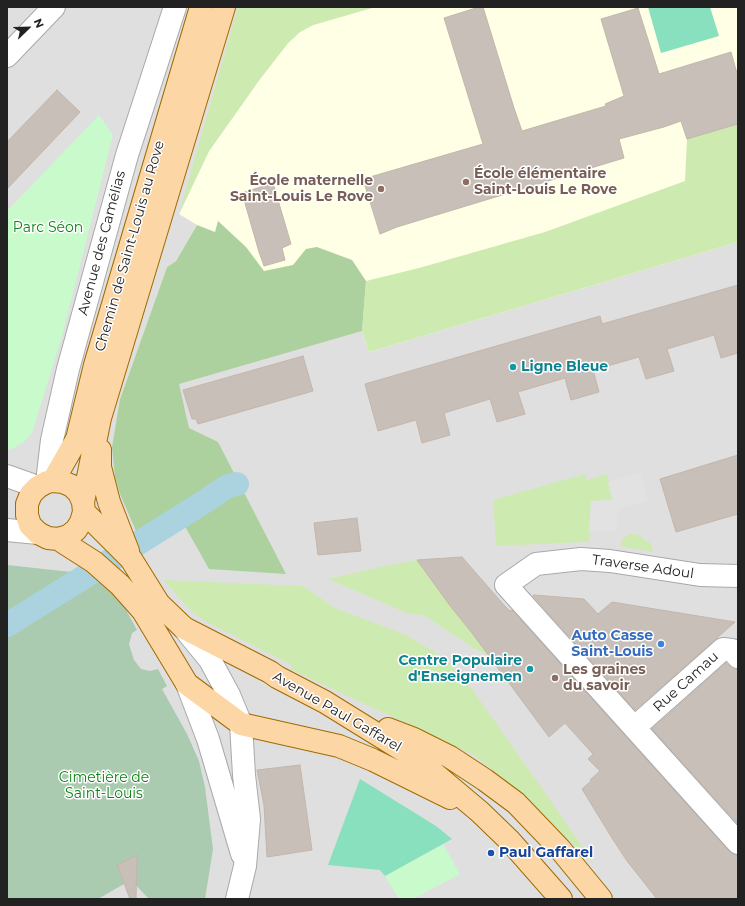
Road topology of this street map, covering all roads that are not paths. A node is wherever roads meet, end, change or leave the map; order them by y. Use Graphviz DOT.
graph roads {
  1 [pos="54,7"];
  2 [pos="200,7"];
  3 [pos="224,7"];
  4 [pos="170,13"];
  5 [pos="7,56"];
  6 [pos="100,418"];
  7 [pos="7,476"];
  8 [pos="46,483"];
  9 [pos="84,507"];
  10 [pos="7,530"];
  11 [pos="38,533"];
  12 [pos="58,539"];
  13 [pos="131,559"];
  14 [pos="738,576"];
  15 [pos="184,628"];
  16 [pos="738,657"];
  17 [pos="187,684"];
  18 [pos="324,702"];
  19 [pos="240,724"];
  20 [pos="635,728"];
  21 [pos="480,812"];
  22 [pos="738,843"];
  23 [pos="245,866"];
  24 [pos="237,899"];
  25 [pos="561,899"];
  26 [pos="601,899"];
  1 -- 5 [label="street"];
  2 -- 8 [label="main road, Chemin de Saint-Louis au Rove"];
  3 -- 6 [label="main road, Chemin de Saint-Louis au Rove"];
  4 -- 8 [label="street, Avenue des Camélias"];
  6 -- 9 [label="main road, Chemin de Saint-Louis au Rove"];
  6 -- 13 [label="main road, Chemin de Saint-Louis au Rove"];
  7 -- 8 [label="street"];
  8 -- 9 [label="main road, Chemin de Saint-Louis au Rove"];
  8 -- 11 [label="main road, Chemin de Saint-Louis au Rove"];
  9 -- 12 [label="main road, Chemin de Saint-Louis au Rove"];
  9 -- 13 [label="main road, Chemin de Saint-Louis au Rove"];
  10 -- 11 [label="street"];
  11 -- 12 [label="main road, Chemin de Saint-Louis au Rove"];
  12 -- 17 [label="main road, Chemin de Saint-Louis au Rove"];
  13 -- 15 [label="main road, Chemin de Saint-Louis au Rove"];
  14 -- 20 [label="street, Traverse Adoul"];
  15 -- 18 [label="main road, Avenue Paul Gaffarel"];
  15 -- 19 [label="street, Chemin de Saint-Louis au Rove"];
  16 -- 20 [label="street, Rue Camau"];
  17 -- 19 [label="main road, Avenue Paul Gaffarel"];
  17 -- 23 [label="street, Chemin de Saint-Louis au Rove"];
  18 -- 21 [label="main road, Avenue Paul Gaffarel"];
  18 -- 26 [label="main road"];
  19 -- 21 [label="main road, Avenue Paul Gaffarel"];
  19 -- 23 [label="street, Chemin de Saint-Louis au Rove"];
  20 -- 22 [label="street"];
  21 -- 25 [label="main road, Avenue Paul Gaffarel"];
  23 -- 24 [label="street, Chemin de Saint-Louis au Rove"];
}
